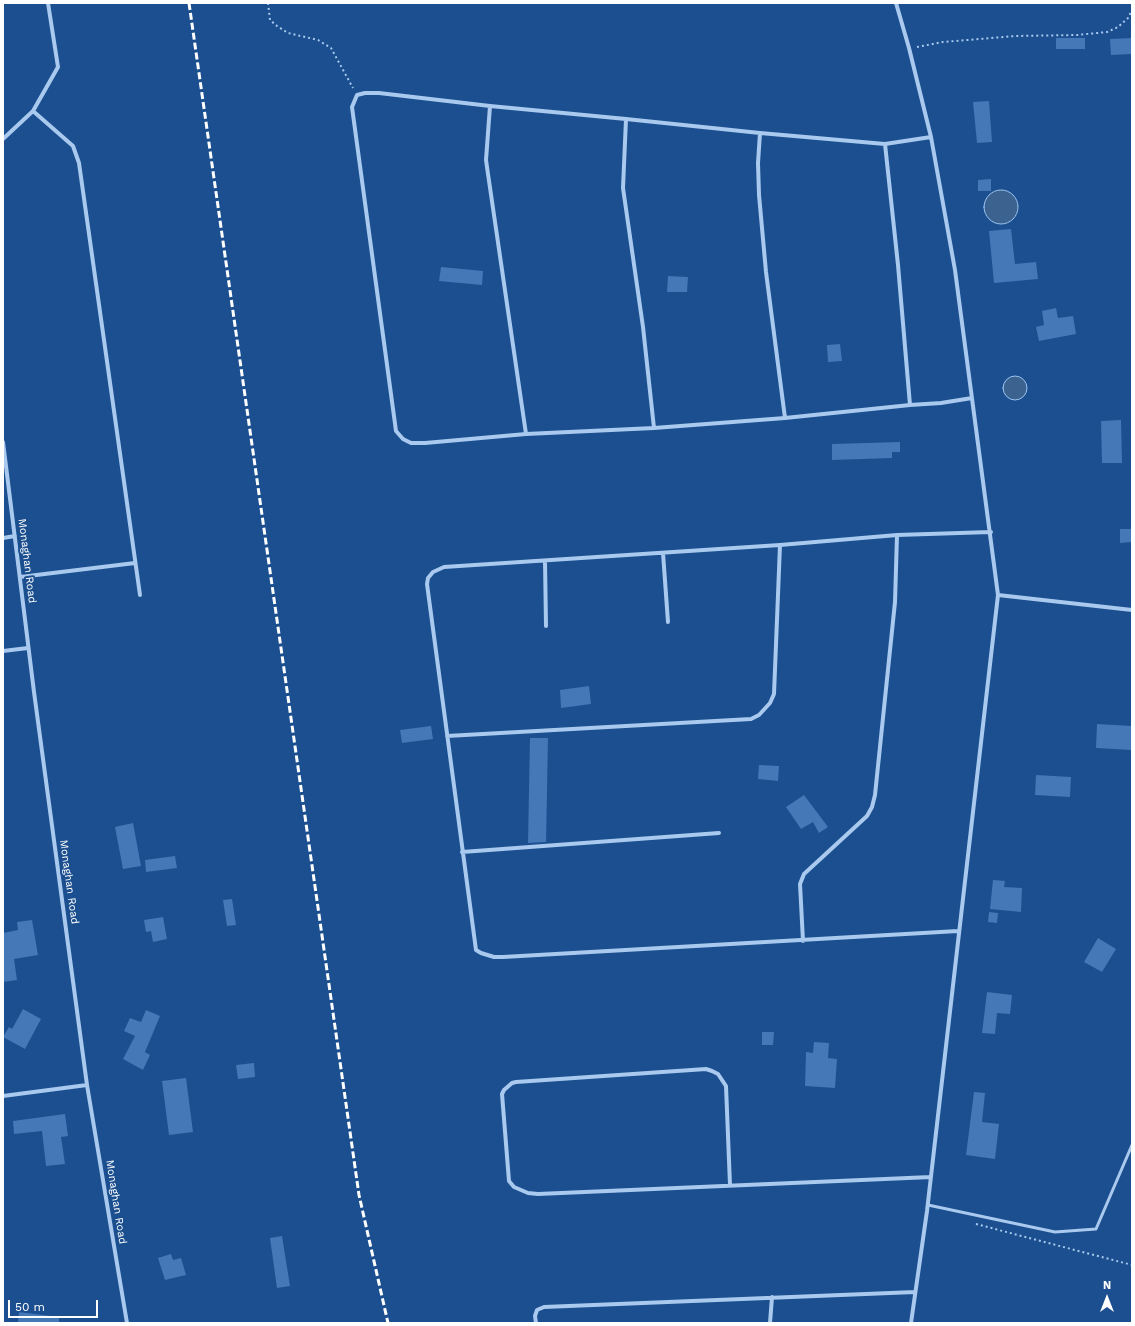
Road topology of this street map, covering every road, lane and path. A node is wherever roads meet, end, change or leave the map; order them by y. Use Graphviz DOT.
graph roads {
  1 [pos="48,3"];
  2 [pos="268,3"];
  3 [pos="896,3"];
  4 [pos="1132,10"];
  5 [pos="909,48"];
  6 [pos="357,95"];
  7 [pos="490,106"];
  8 [pos="33,111"];
  9 [pos="626,119"];
  10 [pos="760,133"];
  11 [pos="930,137"];
  12 [pos="3,140"];
  13 [pos="885,144"];
  14 [pos="972,398"];
  15 [pos="910,404"];
  16 [pos="785,418"];
  17 [pos="654,428"];
  18 [pos="526,434"];
  19 [pos="3,442"];
  20 [pos="990,532"];
  21 [pos="897,535"];
  22 [pos="15,536"];
  23 [pos="3,538"];
  24 [pos="780,545"];
  25 [pos="663,553"];
  26 [pos="545,561"];
  27 [pos="136,563"];
  28 [pos="20,577"];
  29 [pos="140,595"];
  30 [pos="998,595"];
  31 [pos="1132,610"];
  32 [pos="668,622"];
  33 [pos="546,626"];
  34 [pos="28,648"];
  35 [pos="3,651"];
  36 [pos="447,736"];
  37 [pos="719,833"];
  38 [pos="462,852"];
  39 [pos="958,931"];
  40 [pos="803,941"];
  41 [pos="87,1085"];
  42 [pos="3,1096"];
  43 [pos="1132,1145"];
  44 [pos="931,1177"];
  45 [pos="730,1185"];
  46 [pos="928,1205"];
  47 [pos="972,1223"];
  48 [pos="1132,1265"];
  49 [pos="915,1292"];
  50 [pos="772,1297"];
  51 [pos="127,1323"];
  52 [pos="536,1323"];
  53 [pos="770,1323"];
  54 [pos="911,1323"];
  1 -- 8 [label="street"];
  2 -- 6 [label="path"];
  3 -- 5 [label="street"];
  4 -- 5 [label="path"];
  5 -- 11 [label="street"];
  6 -- 7 [label="street"];
  6 -- 18 [label="street"];
  7 -- 9 [label="street"];
  7 -- 18 [label="street"];
  8 -- 12 [label="street"];
  8 -- 27 [label="street"];
  9 -- 10 [label="street"];
  9 -- 17 [label="street"];
  10 -- 13 [label="street"];
  10 -- 16 [label="street"];
  11 -- 13 [label="street"];
  11 -- 14 [label="street"];
  13 -- 15 [label="street"];
  14 -- 15 [label="street"];
  14 -- 20 [label="street"];
  15 -- 16 [label="street"];
  16 -- 17 [label="street"];
  17 -- 18 [label="street"];
  19 -- 22 [label="street, Monaghan Road"];
  20 -- 21 [label="street"];
  20 -- 30 [label="street"];
  21 -- 24 [label="street"];
  21 -- 40 [label="street"];
  22 -- 23 [label="street"];
  22 -- 28 [label="street, Monaghan Road"];
  24 -- 25 [label="street"];
  24 -- 36 [label="street"];
  25 -- 26 [label="street"];
  25 -- 32 [label="street"];
  26 -- 33 [label="street"];
  26 -- 36 [label="street"];
  27 -- 28 [label="street"];
  27 -- 29 [label="street"];
  28 -- 34 [label="street, Monaghan Road"];
  30 -- 31 [label="street"];
  30 -- 39 [label="street"];
  34 -- 35 [label="street"];
  34 -- 41 [label="street, Monaghan Road"];
  36 -- 38 [label="street"];
  37 -- 38 [label="street"];
  38 -- 40 [label="street"];
  39 -- 40 [label="street"];
  39 -- 44 [label="street"];
  41 -- 42 [label="street"];
  41 -- 51 [label="street, Monaghan Road"];
  43 -- 46 [label="lane"];
  44 -- 45 [label="street"];
  44 -- 46 [label="street"];
  45 -- 45 [label="street"];
  46 -- 49 [label="street"];
  47 -- 48 [label="path"];
  49 -- 50 [label="street"];
  49 -- 54 [label="street"];
  50 -- 52 [label="street"];
  50 -- 53 [label="street"];
}
